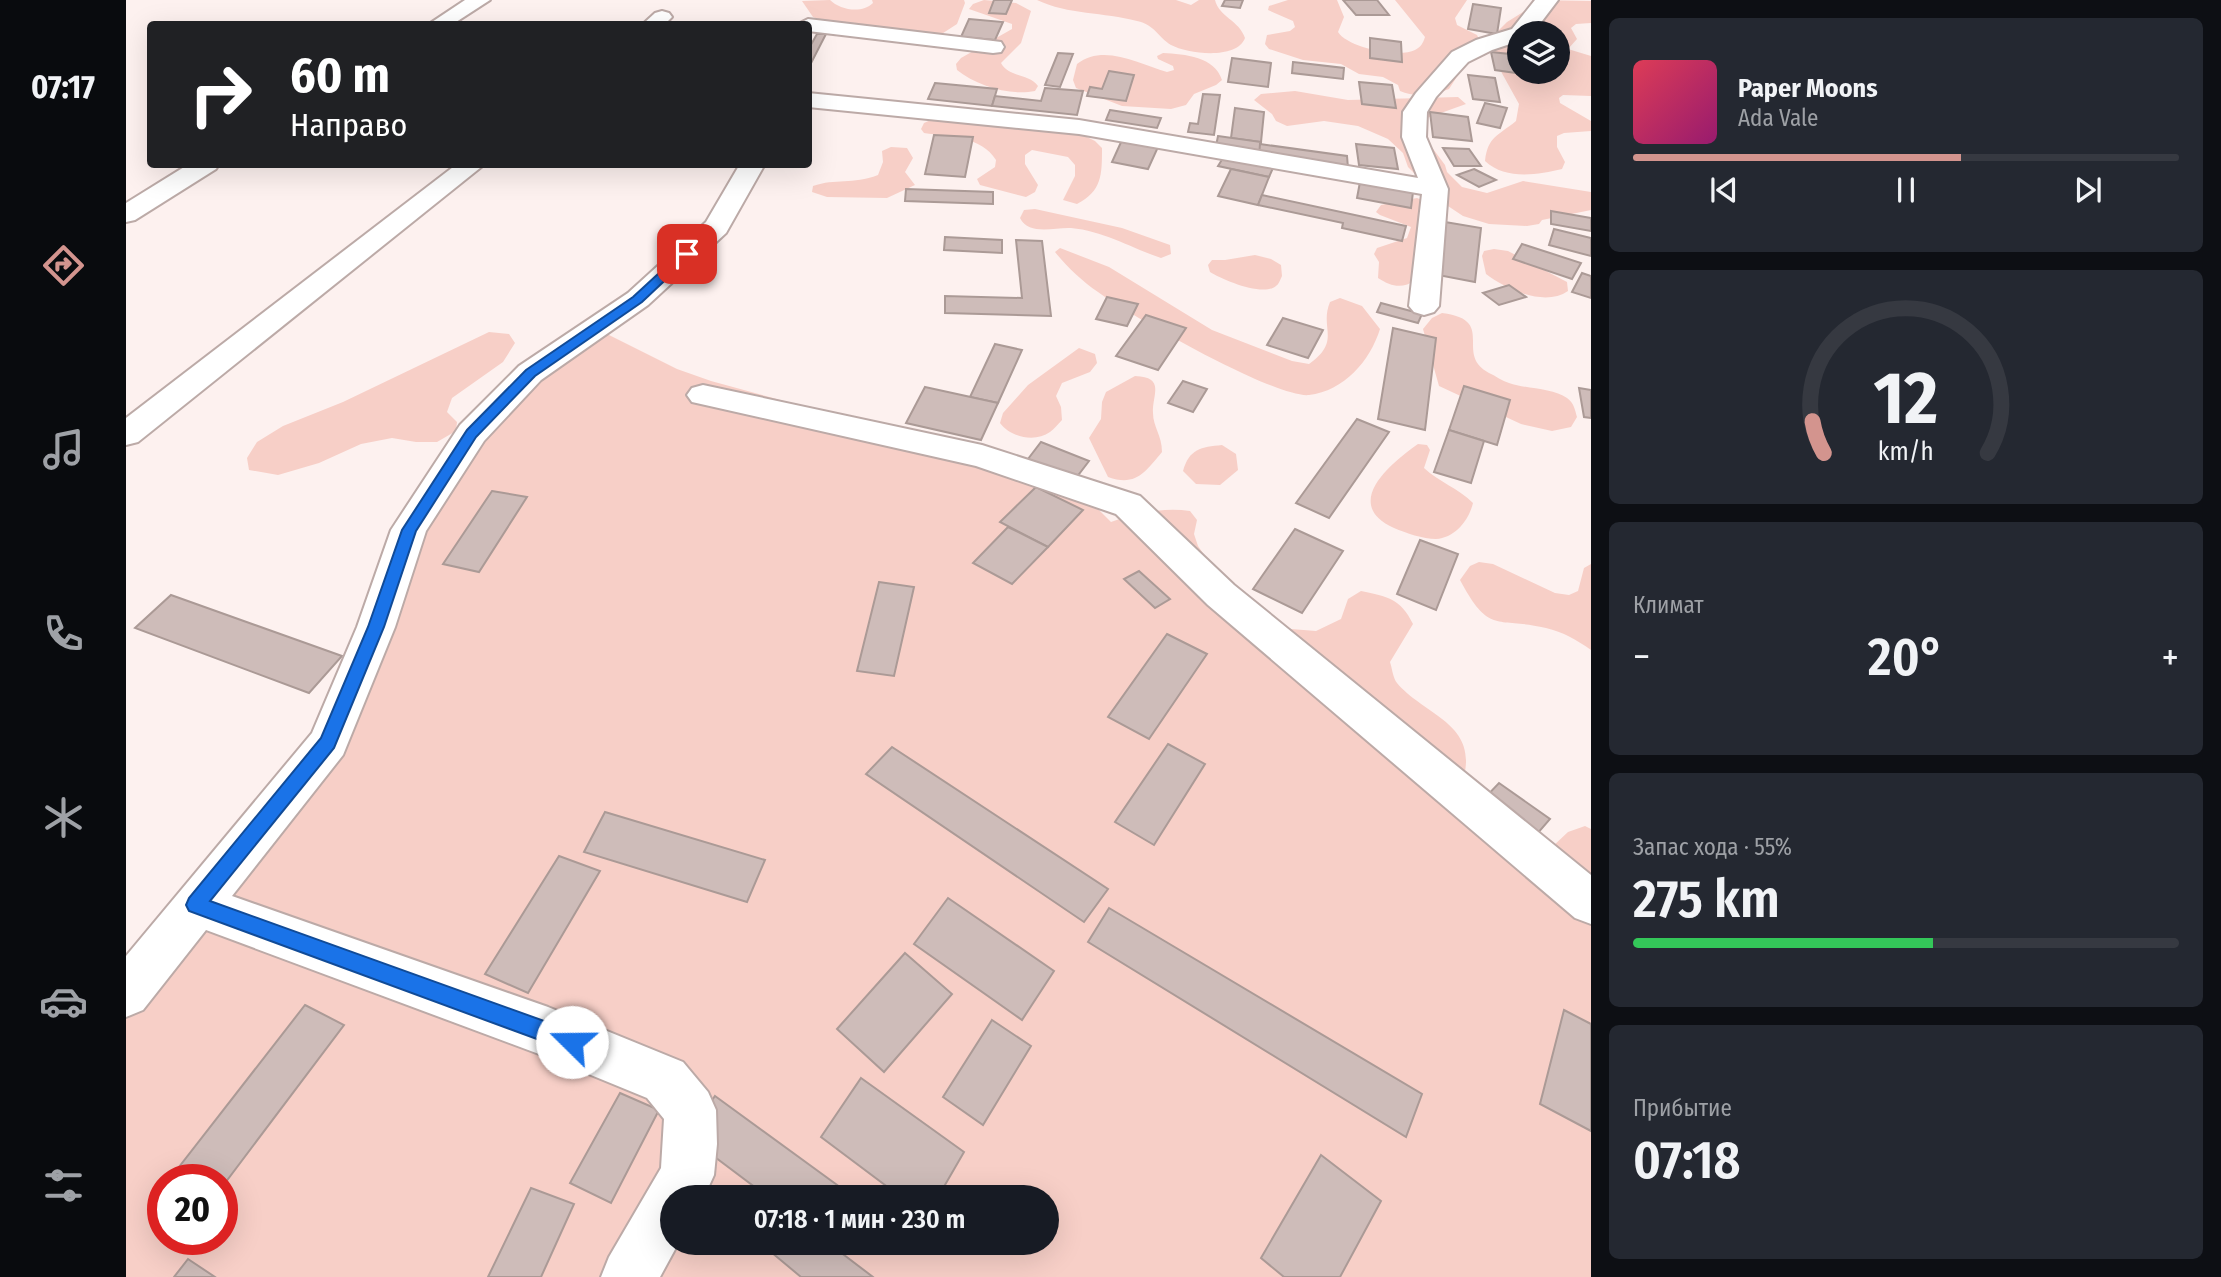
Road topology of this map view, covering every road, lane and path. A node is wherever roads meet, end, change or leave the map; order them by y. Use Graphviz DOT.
graph roads {
  1 [pos="480,0"];
  2 [pos="1548,0"];
  3 [pos="444,21"];
  4 [pos="1533,21"];
  5 [pos="812,23"];
  6 [pos="1507,37"];
  7 [pos="993,47"];
  8 [pos="812,100"];
  9 [pos="201,168"];
  10 [pos="467,168"];
  11 [pos="750,168"];
  12 [pos="1435,189"];
  13 [pos="126,214"];
  14 [pos="1424,306"];
  15 [pos="703,395"];
  16 [pos="126,434"];
  17 [pos="1591,903"];
  18 [pos="196,905"];
  19 [pos="126,993"];
  20 [pos="682,1185"];
  21 [pos="660,1223"];
  22 [pos="629,1277"];
  1 -- 3 [label="lane"];
  2 -- 4 [label="lane"];
  5 -- 7 [label="lane"];
  6 -- 12 [label="lane"];
  8 -- 12 [label="lane"];
  9 -- 13 [label="lane"];
  10 -- 16 [label="lane"];
  11 -- 18 [label="lane"];
  12 -- 14 [label="lane"];
  15 -- 17 [label="lane"];
  18 -- 19 [label="lane"];
  18 -- 20 [label="lane"];
  21 -- 22 [label="lane"];
}
